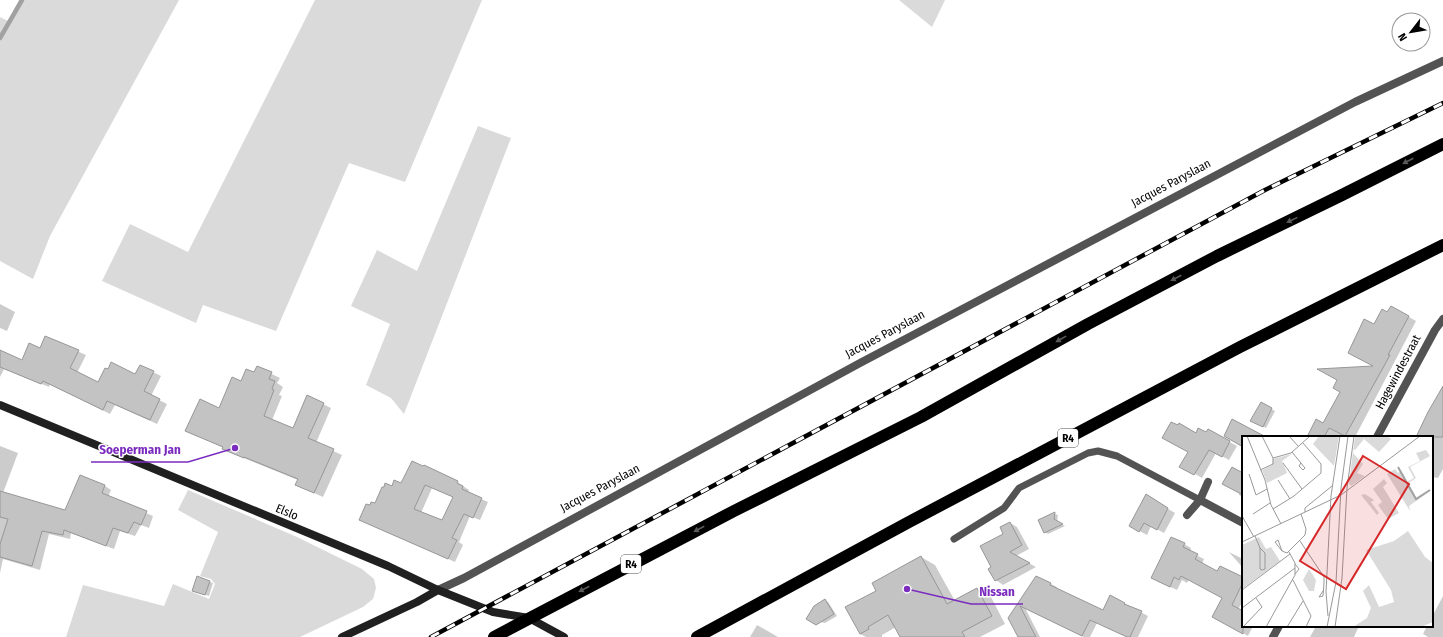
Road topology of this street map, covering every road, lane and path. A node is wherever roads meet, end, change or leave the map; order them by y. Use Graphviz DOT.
graph roads {
  1 [pos="1443,61"];
  2 [pos="1443,144"];
  3 [pos="1443,245"];
  4 [pos="1443,319"];
  5 [pos="0,405"];
  6 [pos="1378,436"];
  7 [pos="1208,482"];
  8 [pos="1200,500"];
  9 [pos="1187,515"];
  10 [pos="1242,522"];
  11 [pos="954,538"];
  12 [pos="438,590"];
  13 [pos="529,618"];
  14 [pos="1278,627"];
  15 [pos="342,637"];
  16 [pos="494,637"];
  17 [pos="564,637"];
  18 [pos="697,637"];
  19 [pos="1274,637"];
  1 -- 12 [label="street, Jacques Paryslaan"];
  2 -- 13 [label="highway, R4, one-way"];
  3 -- 18 [label="highway, R4"];
  4 -- 6 [label="street, Hagewindestraat"];
  5 -- 12 [label="street, Elslo"];
  7 -- 8 [label="street"];
  8 -- 9 [label="street"];
  8 -- 10 [label="street"];
  8 -- 11 [label="lane"];
  12 -- 13 [label="street, Elslo"];
  12 -- 15 [label="street, Jacques Paryslaan"];
  13 -- 16 [label="highway, R4"];
  13 -- 17 [label="street, Elslo"];
  14 -- 19 [label="street"];
}
